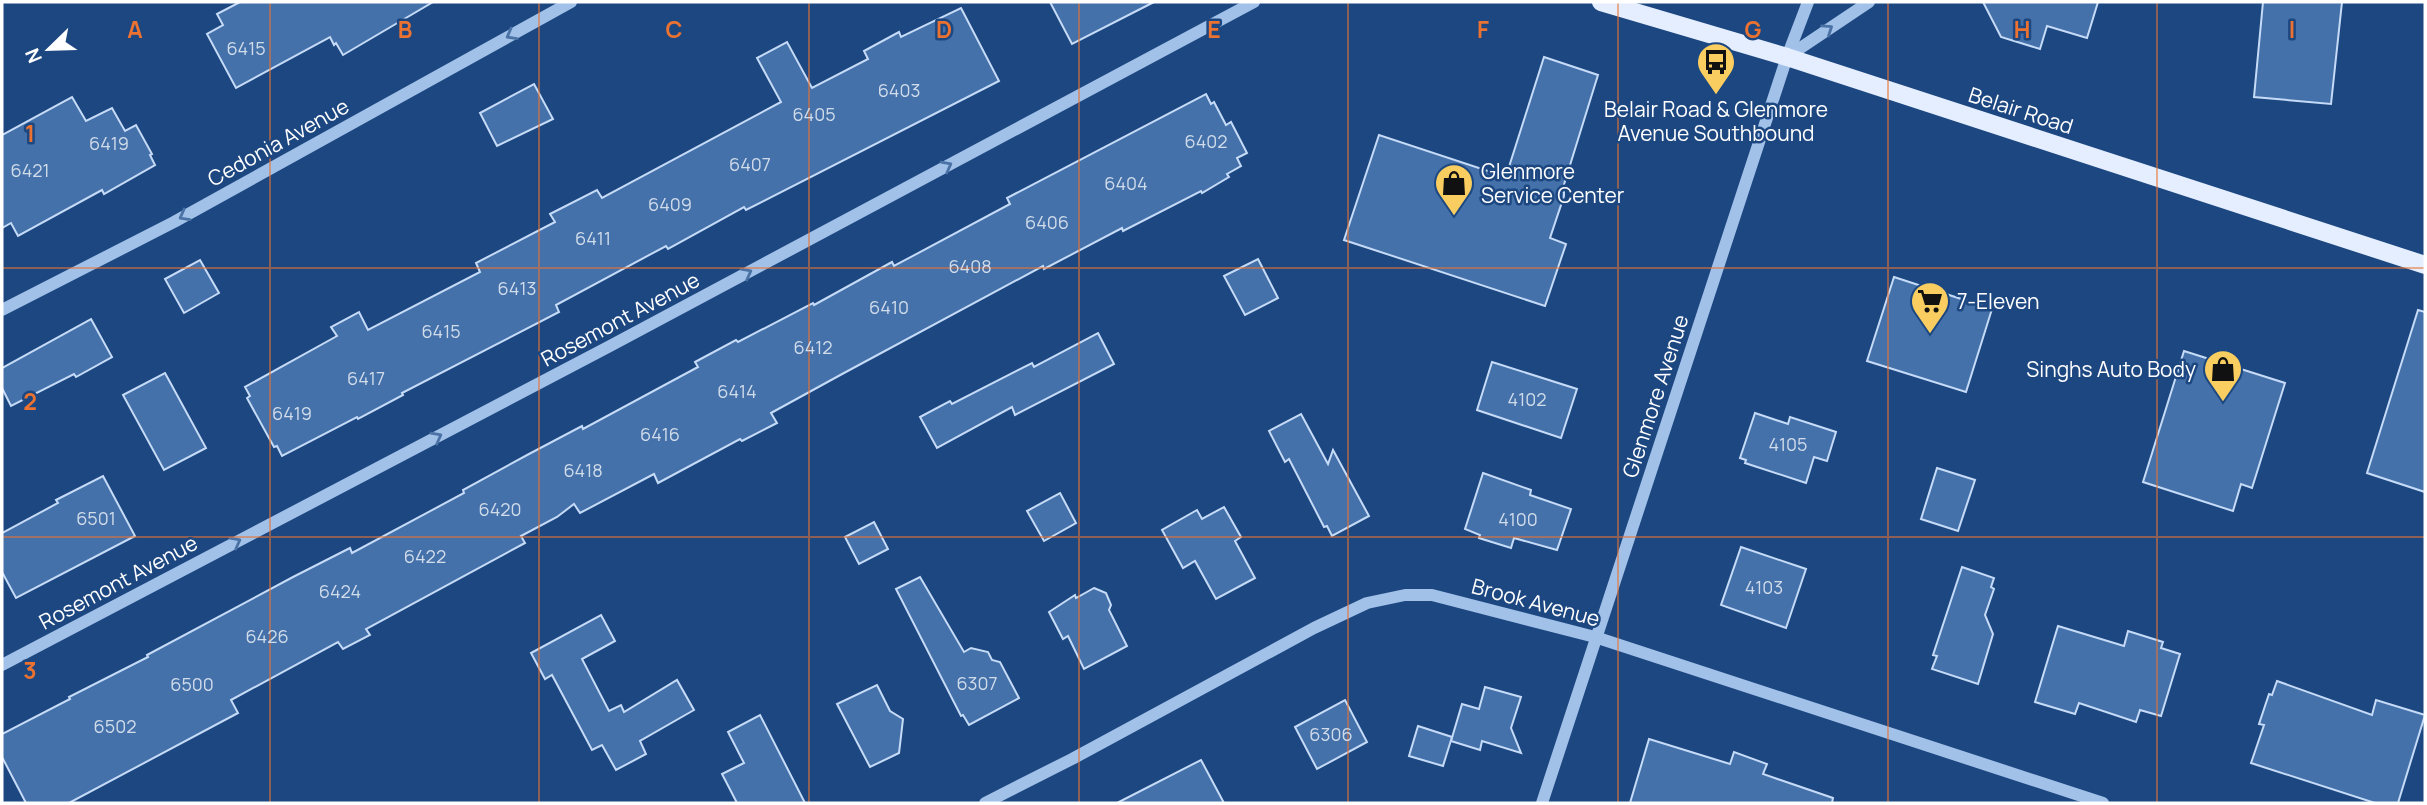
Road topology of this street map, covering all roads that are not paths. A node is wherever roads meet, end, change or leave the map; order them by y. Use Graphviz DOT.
graph roads {
  1 [pos="571,2"];
  2 [pos="1254,2"];
  3 [pos="1601,2"];
  4 [pos="1808,2"];
  5 [pos="1869,2"];
  6 [pos="1787,57"];
  7 [pos="2425,265"];
  8 [pos="2,310"];
  9 [pos="1595,637"];
  10 [pos="2,665"];
  11 [pos="985,803"];
  12 [pos="1542,803"];
  13 [pos="2103,803"];
  1 -- 8 [label="street, Cedonia Avenue, one-way"];
  10 -- 2 [label="street, Rosemont Avenue, one-way"];
  3 -- 6 [label="main road, Belair Road"];
  4 -- 6 [label="street, Glenmore Avenue"];
  6 -- 5 [label="street, one-way"];
  6 -- 7 [label="main road, Belair Road"];
  6 -- 9 [label="street, Glenmore Avenue"];
  9 -- 11 [label="street, Brook Avenue"];
  9 -- 12 [label="street, Glenmore Avenue"];
  9 -- 13 [label="street, Brook Avenue"];
}
